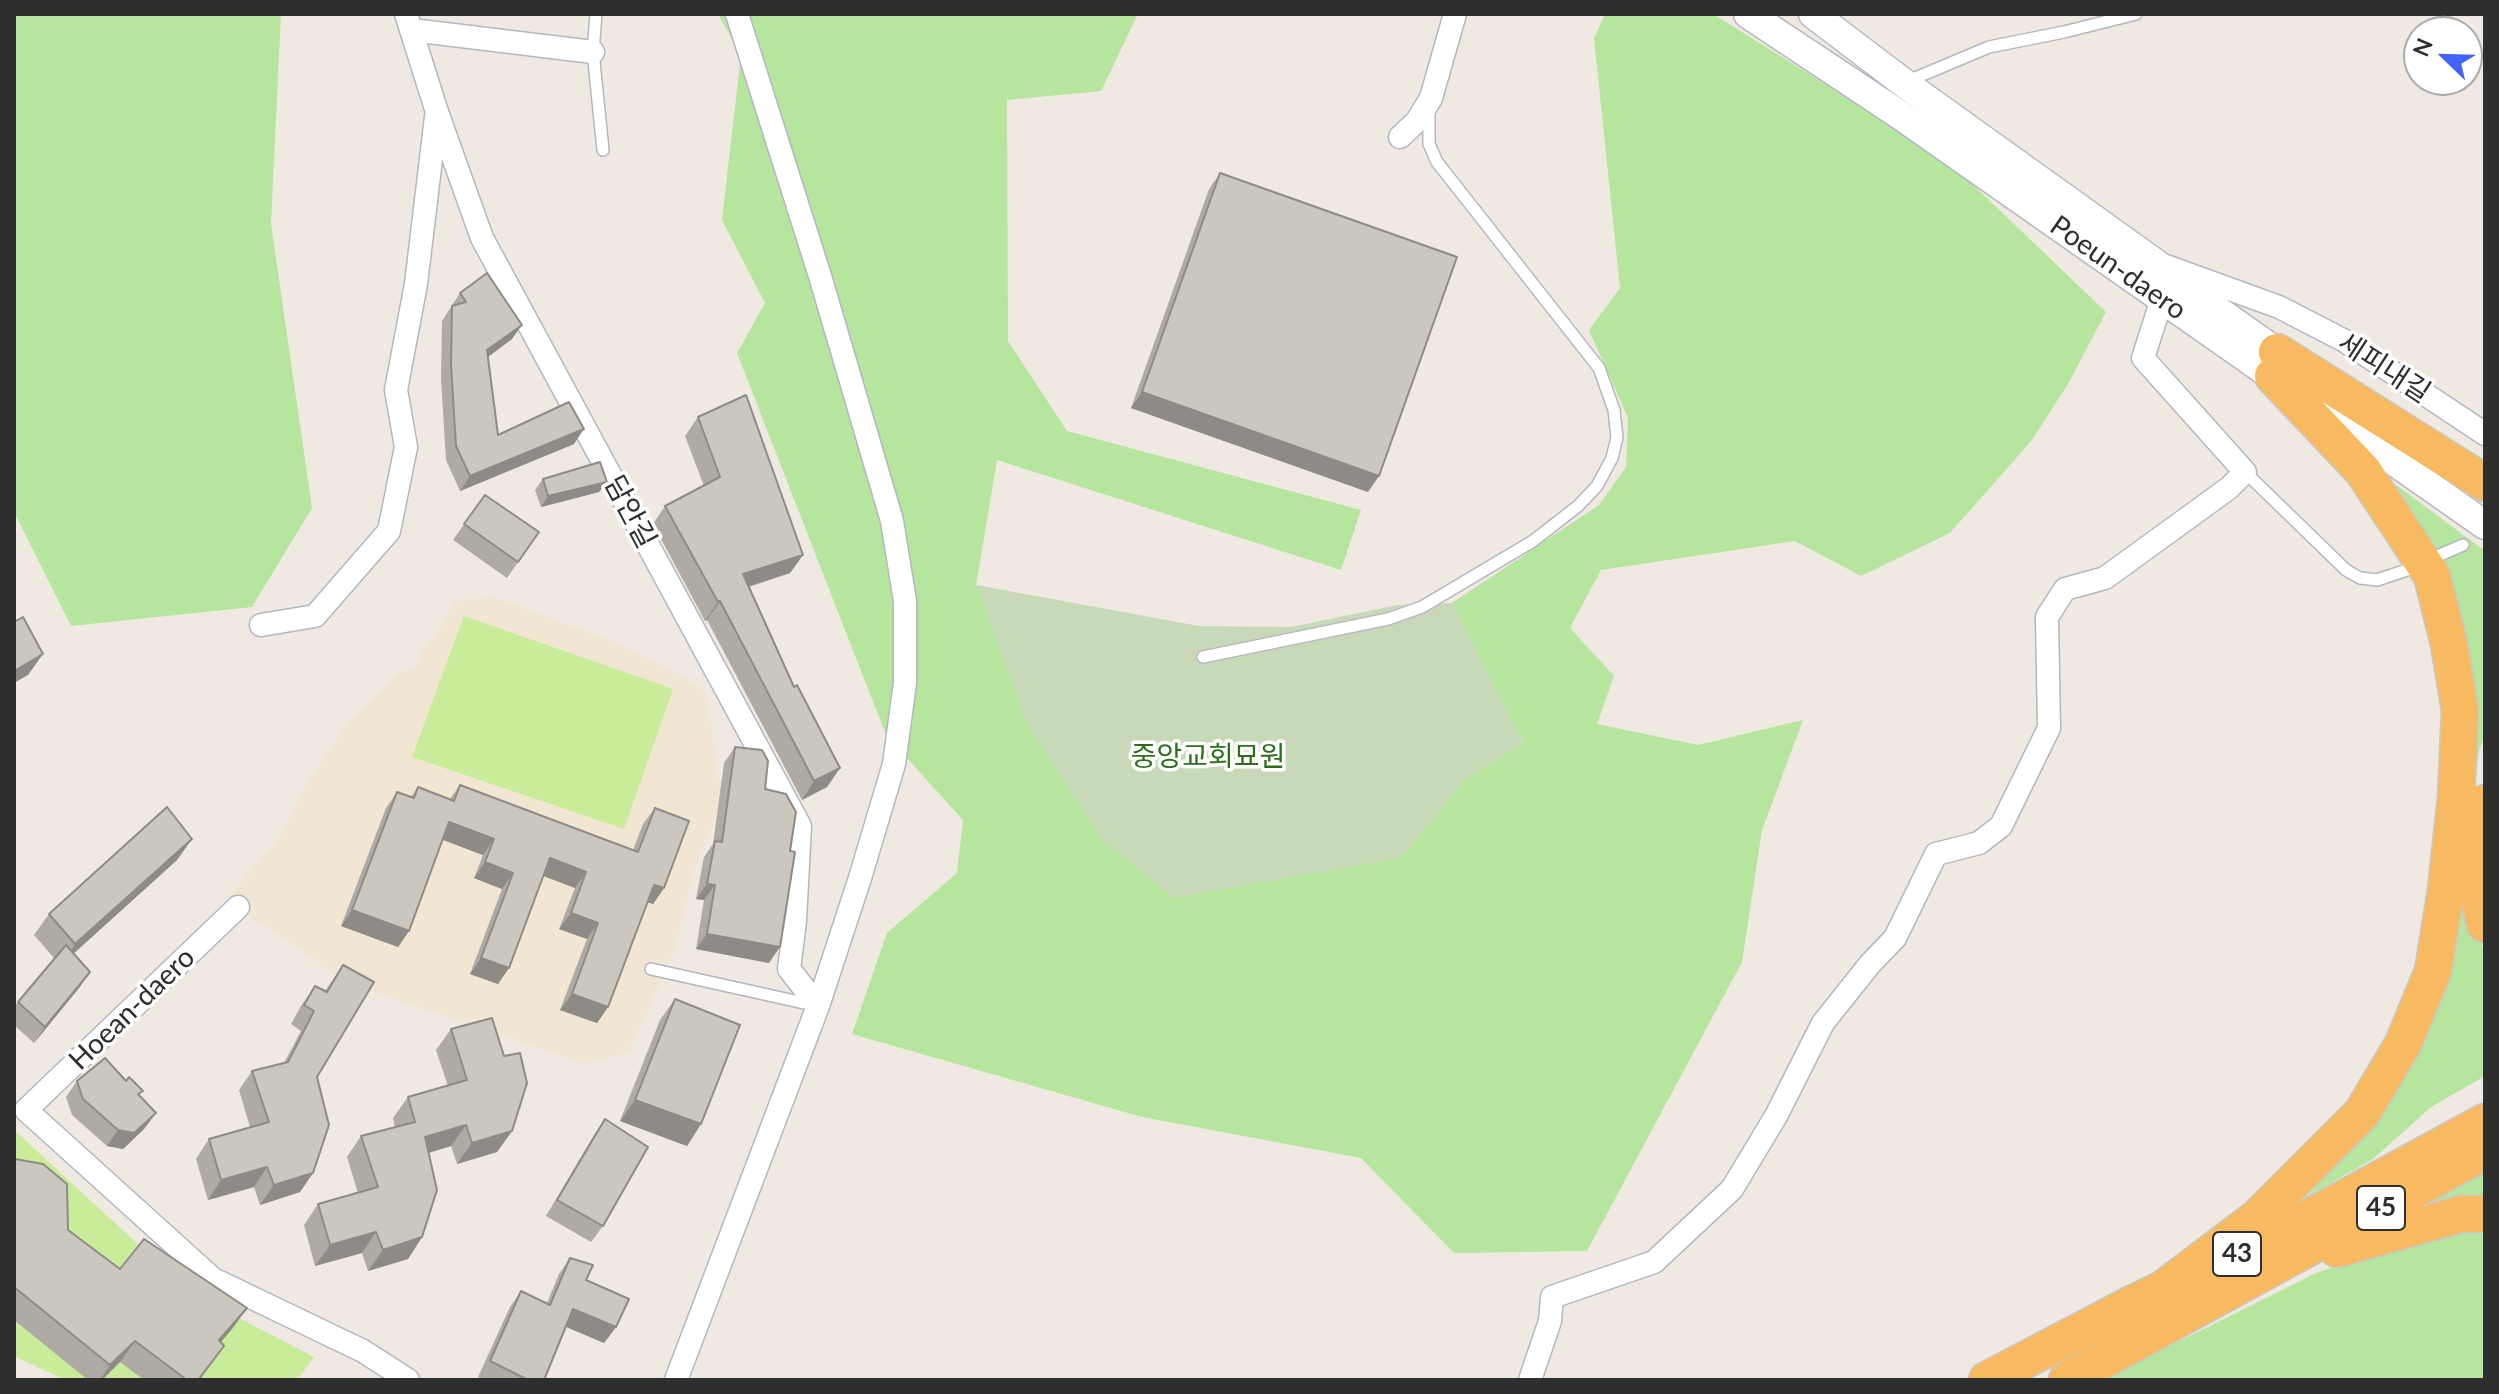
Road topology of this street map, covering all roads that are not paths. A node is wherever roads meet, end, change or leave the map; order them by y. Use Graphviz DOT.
graph roads {
  1 [pos="596,14"];
  2 [pos="737,14"];
  3 [pos="1455,14"];
  4 [pos="1748,14"];
  5 [pos="1813,14"];
  6 [pos="2136,14"];
  7 [pos="409,22"];
  8 [pos="593,52"];
  9 [pos="1904,83"];
  10 [pos="1431,98"];
  11 [pos="437,112"];
  12 [pos="1400,137"];
  13 [pos="603,150"];
  14 [pos="2155,263"];
  15 [pos="2162,299"];
  16 [pos="2275,364"];
  17 [pos="2485,434"];
  18 [pos="2245,472"];
  19 [pos="2485,483"];
  20 [pos="2485,501"];
  21 [pos="2485,525"];
  22 [pos="2463,545"];
  23 [pos="2435,557"];
  24 [pos="2407,570"];
  25 [pos="261,625"];
  26 [pos="1203,657"];
  27 [pos="2485,803"];
  28 [pos="238,907"];
  29 [pos="2485,924"];
  30 [pos="651,969"];
  31 [pos="818,1006"];
  32 [pos="2485,1122"];
  33 [pos="2485,1151"];
  34 [pos="2485,1214"];
  35 [pos="2278,1266"];
  36 [pos="2163,1289"];
  37 [pos="408,1380"];
  38 [pos="676,1380"];
  39 [pos="1530,1380"];
  40 [pos="1987,1380"];
  41 [pos="2067,1380"];
  1 -- 8 [label="lane"];
  2 -- 31 [label="street"];
  3 -- 10 [label="street"];
  4 -- 15 [label="street, Poeun-daero"];
  5 -- 9 [label="street, Poeun-daero"];
  6 -- 9 [label="lane"];
  7 -- 8 [label="street"];
  7 -- 11 [label="street, 담안길"];
  8 -- 13 [label="lane"];
  9 -- 14 [label="street, Poeun-daero"];
  10 -- 12 [label="street"];
  10 -- 26 [label="lane"];
  11 -- 25 [label="street"];
  11 -- 31 [label="street, 담안길"];
  14 -- 16 [label="street, Poeun-daero"];
  14 -- 17 [label="street, 세피내길"];
  15 -- 16 [label="street, Poeun-daero"];
  15 -- 18 [label="street"];
  16 -- 19 [label="highway"];
  16 -- 20 [label="street, Poeun-daero"];
  16 -- 21 [label="street, Poeun-daero"];
  16 -- 36 [label="highway"];
  18 -- 24 [label="lane"];
  18 -- 39 [label="street"];
  22 -- 23 [label="lane"];
  27 -- 29 [label="highway"];
  28 -- 37 [label="street, Hoean-daero"];
  30 -- 31 [label="lane"];
  31 -- 38 [label="street"];
  32 -- 36 [label="highway, 43"];
  33 -- 35 [label="highway, 45"];
  34 -- 35 [label="highway"];
  35 -- 41 [label="highway, 43"];
  36 -- 40 [label="highway, 43"];
}
